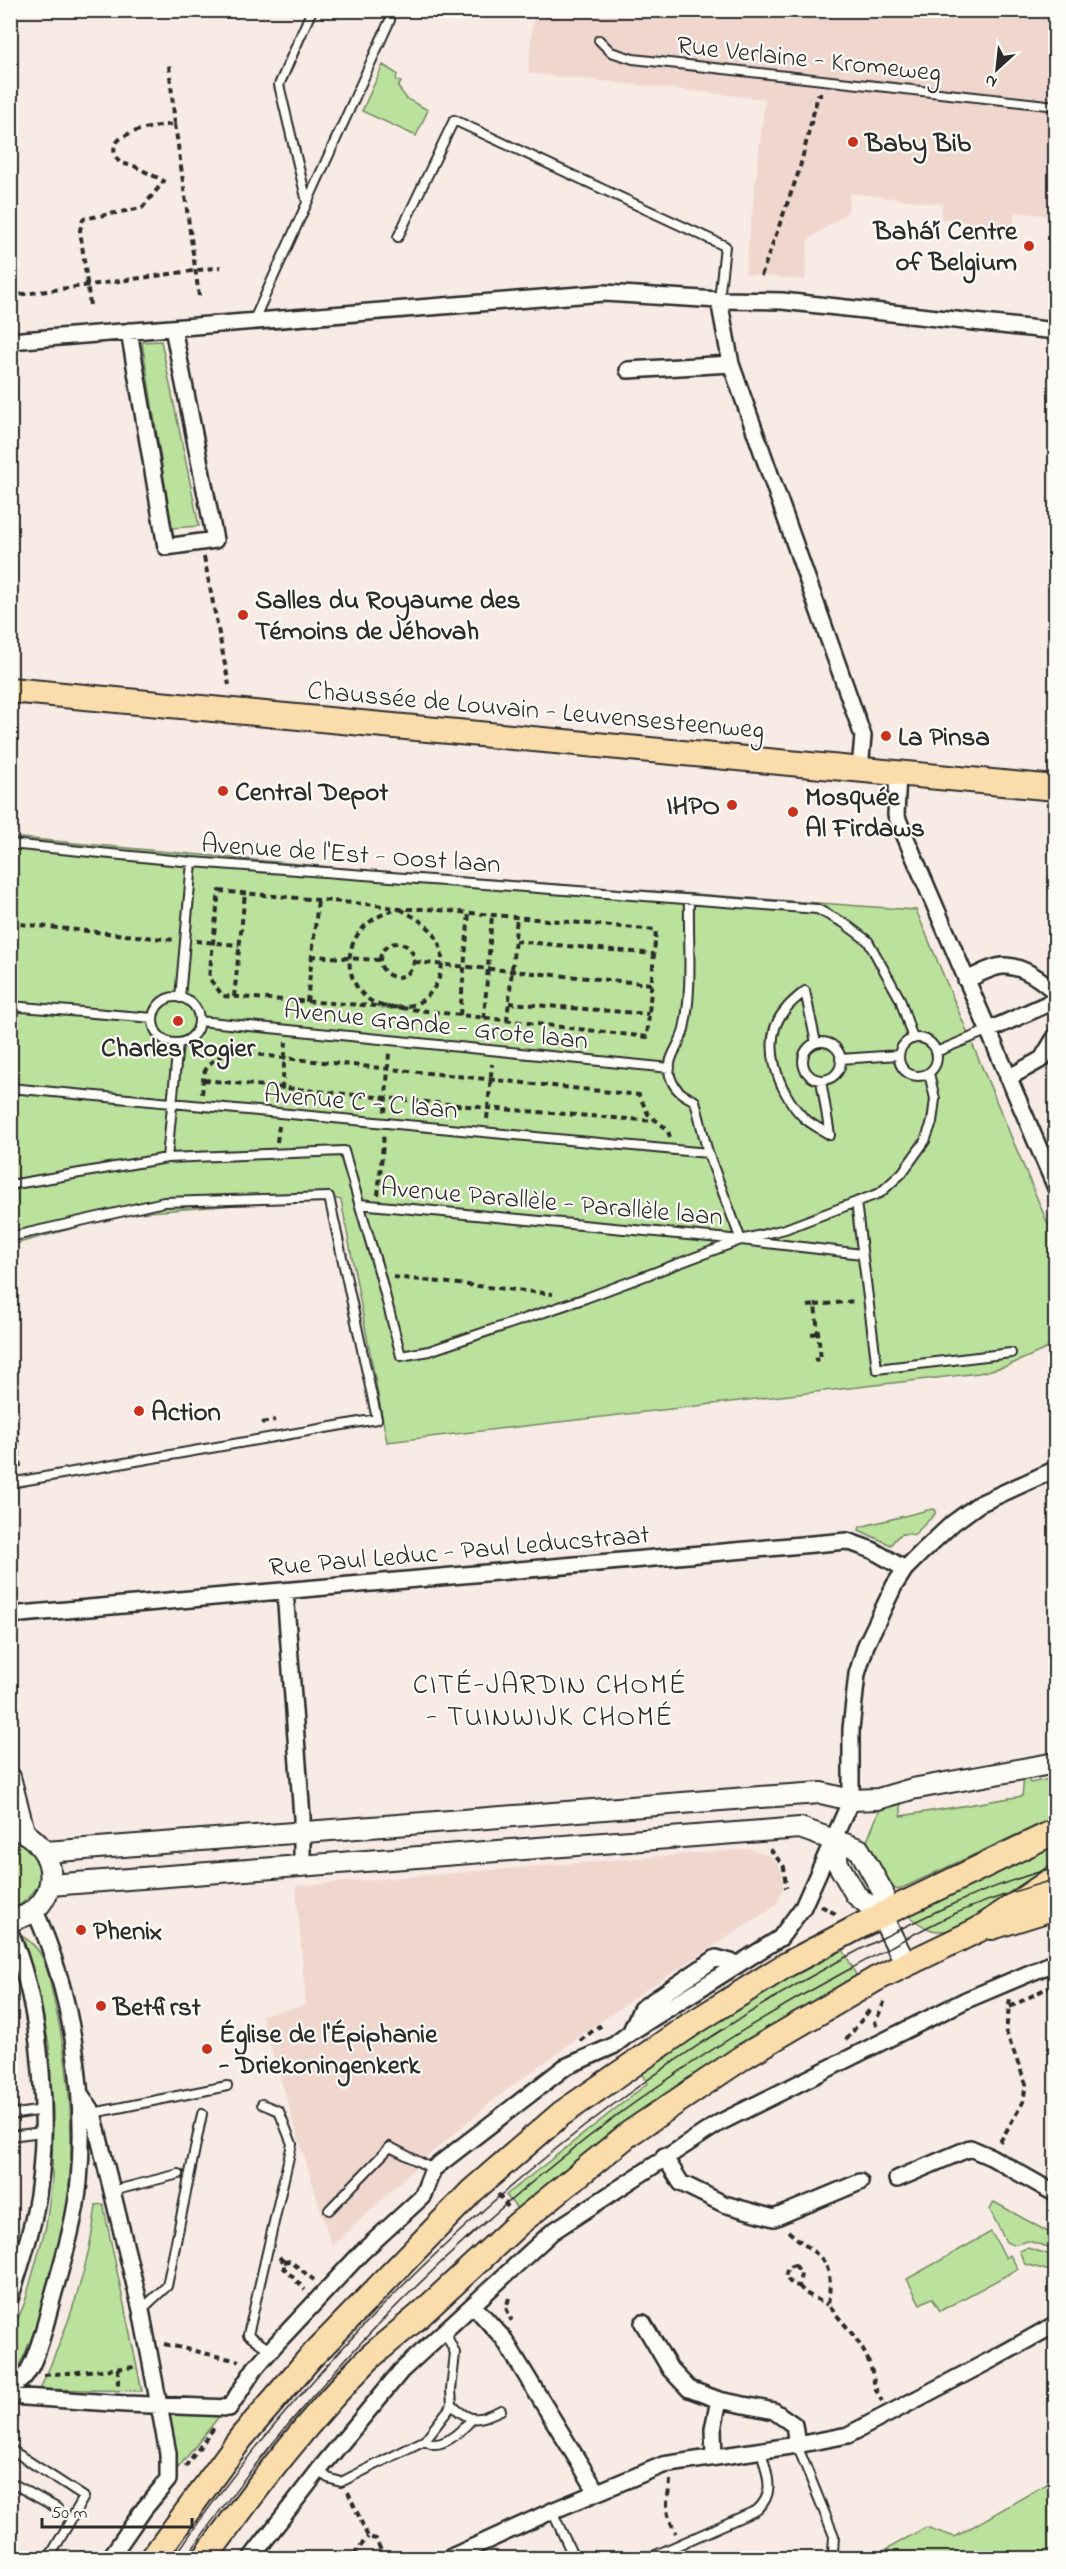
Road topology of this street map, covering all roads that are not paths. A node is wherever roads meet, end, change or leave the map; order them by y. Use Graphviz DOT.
graph roads {
  1 [pos="312,10"];
  2 [pos="390,20"];
  3 [pos="599,40"];
  4 [pos="1056,106"];
  5 [pos="308,202"];
  6 [pos="398,237"];
  7 [pos="719,300"];
  8 [pos="254,322"];
  9 [pos="174,328"];
  10 [pos="129,331"];
  11 [pos="1056,331"];
  12 [pos="10,341"];
  13 [pos="731,364"];
  14 [pos="628,370"];
  15 [pos="10,690"];
  16 [pos="860,769"];
  17 [pos="898,772"];
  18 [pos="1056,788"];
  19 [pos="10,844"];
  20 [pos="192,862"];
  21 [pos="689,900"];
  22 [pos="966,980"];
  23 [pos="1056,993"];
  24 [pos="180,998"];
  25 [pos="1056,1000"];
  26 [pos="10,1006"];
  27 [pos="153,1018"];
  28 [pos="199,1021"];
  29 [pos="989,1030"];
  30 [pos="1056,1036"];
  31 [pos="913,1039"];
  32 [pos="178,1043"];
  33 [pos="816,1043"];
  34 [pos="936,1052"];
  35 [pos="899,1055"];
  36 [pos="840,1059"];
  37 [pos="669,1068"];
  38 [pos="929,1073"];
  39 [pos="1008,1078"];
  40 [pos="821,1080"];
  41 [pos="10,1088"];
  42 [pos="171,1105"];
  43 [pos="708,1154"];
  44 [pos="167,1158"];
  45 [pos="10,1185"];
  46 [pos="1056,1188"];
  47 [pos="856,1202"];
  48 [pos="359,1204"];
  49 [pos="10,1237"];
  50 [pos="741,1240"];
  51 [pos="862,1254"];
  52 [pos="1011,1353"];
  53 [pos="1056,1468"];
  54 [pos="10,1483"];
  55 [pos="905,1569"];
  56 [pos="285,1591"];
  57 [pos="10,1615"];
  58 [pos="1056,1763"];
  59 [pos="10,1777"];
  60 [pos="850,1800"];
  61 [pos="17,1829"];
  62 [pos="1056,1831"];
  63 [pos="302,1833"];
  64 [pos="834,1840"];
  65 [pos="46,1852"];
  66 [pos="302,1865"];
  67 [pos="1056,1877"];
  68 [pos="50,1884"];
  69 [pos="1056,1907"];
  70 [pos="34,1909"];
  71 [pos="881,1915"];
  72 [pos="10,1920"];
  73 [pos="978,1930"];
  74 [pos="10,1932"];
  75 [pos="1056,1962"];
  76 [pos="906,1964"];
  77 [pos="227,2086"];
  78 [pos="262,2104"];
  79 [pos="43,2110"];
  80 [pos="87,2113"];
  81 [pos="202,2114"];
  82 [pos="10,2115"];
  83 [pos="42,2132"];
  84 [pos="10,2136"];
  85 [pos="664,2156"];
  86 [pos="433,2169"];
  87 [pos="179,2174"];
  88 [pos="897,2179"];
  89 [pos="860,2182"];
  90 [pos="110,2191"];
  91 [pos="1056,2194"];
  92 [pos="328,2210"];
  93 [pos="10,2299"];
  94 [pos="473,2305"];
  95 [pos="141,2310"];
  96 [pos="643,2323"];
  97 [pos="1056,2324"];
  98 [pos="445,2332"];
  99 [pos="270,2350"];
  100 [pos="10,2387"];
  101 [pos="10,2396"];
  102 [pos="719,2400"];
  103 [pos="158,2404"];
  104 [pos="452,2405"];
  105 [pos="501,2410"];
  106 [pos="472,2419"];
  107 [pos="425,2440"];
  108 [pos="797,2445"];
  109 [pos="10,2449"];
  110 [pos="761,2450"];
  111 [pos="714,2457"];
  112 [pos="319,2470"];
  113 [pos="10,2482"];
  114 [pos="597,2492"];
  115 [pos="57,2508"];
  116 [pos="552,2511"];
  117 [pos="49,2559"];
  118 [pos="111,2559"];
  119 [pos="153,2559"];
  120 [pos="205,2559"];
  121 [pos="251,2559"];
  122 [pos="449,2559"];
  123 [pos="574,2559"];
  124 [pos="649,2559"];
  125 [pos="828,2559"];
  1 -- 5 [label="lane"];
  2 -- 5 [label="lane"];
  3 -- 4 [label="lane, Rue Verlaine - Kromeweg"];
  5 -- 8 [label="lane"];
  6 -- 7 [label="lane"];
  7 -- 8 [label="street"];
  7 -- 11 [label="street"];
  7 -- 13 [label="street"];
  8 -- 9 [label="street"];
  9 -- 10 [label="street"];
  9 -- 10 [label="street"];
  10 -- 12 [label="street"];
  13 -- 14 [label="street"];
  13 -- 16 [label="street"];
  15 -- 16 [label="main road, Chaussée de Louvain - Leuvensesteenweg"];
  16 -- 17 [label="main road, Chaussée de Louvain - Leuvensesteenweg"];
  17 -- 18 [label="main road, Chaussée de Louvain - Leuvensesteenweg"];
  17 -- 22 [label="street"];
  19 -- 20 [label="lane, Avenue de l'Est - Oost laan"];
  20 -- 21 [label="lane, Avenue de l'Est - Oost laan"];
  20 -- 24 [label="lane"];
  21 -- 31 [label="lane, Avenue de l'Est - Oost laan"];
  21 -- 37 [label="lane"];
  22 -- 23 [label="street"];
  22 -- 29 [label="street"];
  24 -- 27 [label="lane"];
  24 -- 28 [label="lane"];
  25 -- 29 [label="street"];
  26 -- 27 [label="lane"];
  27 -- 32 [label="lane"];
  28 -- 32 [label="lane"];
  28 -- 37 [label="lane, Avenue Grande - Grote laan"];
  29 -- 34 [label="lane"];
  29 -- 39 [label="street"];
  30 -- 39 [label="street"];
  31 -- 34 [label="lane"];
  31 -- 35 [label="lane"];
  32 -- 42 [label="lane"];
  33 -- 36 [label="lane"];
  33 -- 40 [label="lane"];
  33 -- 40 [label="lane"];
  34 -- 38 [label="lane"];
  35 -- 36 [label="lane"];
  35 -- 38 [label="lane"];
  36 -- 40 [label="lane"];
  37 -- 43 [label="lane"];
  38 -- 47 [label="lane"];
  39 -- 46 [label="street"];
  41 -- 42 [label="lane, Avenue C - C laan"];
  42 -- 43 [label="lane, Avenue C - C laan"];
  42 -- 44 [label="lane"];
  43 -- 50 [label="lane"];
  44 -- 45 [label="lane"];
  44 -- 48 [label="lane"];
  47 -- 50 [label="lane"];
  47 -- 51 [label="lane"];
  48 -- 50 [label="lane, Avenue Parallèle - Parallèle laan"];
  48 -- 50 [label="lane"];
  49 -- 54 [label="lane"];
  50 -- 51 [label="lane, Avenue Parallèle - Parallèle laan"];
  51 -- 52 [label="lane"];
  53 -- 55 [label="street"];
  55 -- 56 [label="street, Rue Paul Leduc - Paul Leducstraat"];
  55 -- 60 [label="street"];
  56 -- 57 [label="street, Rue Paul Leduc - Paul Leducstraat"];
  56 -- 63 [label="street"];
  58 -- 60 [label="street"];
  59 -- 61 [label="street"];
  60 -- 63 [label="street"];
  60 -- 64 [label="street"];
  61 -- 65 [label="street"];
  62 -- 71 [label="main road"];
  63 -- 65 [label="street"];
  63 -- 66 [label="street"];
  64 -- 66 [label="street"];
  64 -- 71 [label="street"];
  64 -- 86 [label="street"];
  65 -- 68 [label="street"];
  66 -- 68 [label="street"];
  67 -- 73 [label="main road"];
  68 -- 70 [label="street"];
  69 -- 73 [label="main road"];
  70 -- 72 [label="street"];
  70 -- 80 [label="street"];
  71 -- 76 [label="street"];
  71 -- 119 [label="main road"];
  73 -- 76 [label="main road"];
  74 -- 79 [label="street"];
  75 -- 85 [label="street"];
  76 -- 120 [label="main road"];
  77 -- 80 [label="lane"];
  78 -- 99 [label="lane"];
  79 -- 82 [label="lane"];
  79 -- 83 [label="street"];
  80 -- 90 [label="street"];
  80 -- 100 [label="street"];
  81 -- 95 [label="lane"];
  83 -- 84 [label="lane"];
  83 -- 93 [label="street"];
  85 -- 89 [label="street"];
  85 -- 94 [label="street"];
  86 -- 92 [label="lane"];
  86 -- 99 [label="street"];
  87 -- 90 [label="lane"];
  88 -- 91 [label="street"];
  90 -- 95 [label="street"];
  94 -- 98 [label="street"];
  94 -- 114 [label="street"];
  95 -- 103 [label="street"];
  96 -- 102 [label="street"];
  97 -- 108 [label="street"];
  98 -- 104 [label="lane"];
  98 -- 112 [label="street"];
  99 -- 103 [label="street"];
  101 -- 103 [label="street"];
  102 -- 108 [label="street"];
  102 -- 111 [label="street"];
  103 -- 118 [label="street"];
  104 -- 106 [label="lane"];
  104 -- 107 [label="lane"];
  105 -- 106 [label="lane"];
  106 -- 107 [label="lane"];
  107 -- 112 [label="lane"];
  108 -- 110 [label="street"];
  108 -- 125 [label="lane"];
  109 -- 117 [label="lane"];
  110 -- 111 [label="street"];
  110 -- 124 [label="lane"];
  111 -- 114 [label="street"];
  112 -- 121 [label="street"];
  113 -- 115 [label="lane"];
  114 -- 116 [label="street"];
  116 -- 122 [label="street"];
  116 -- 123 [label="lane"];
}
